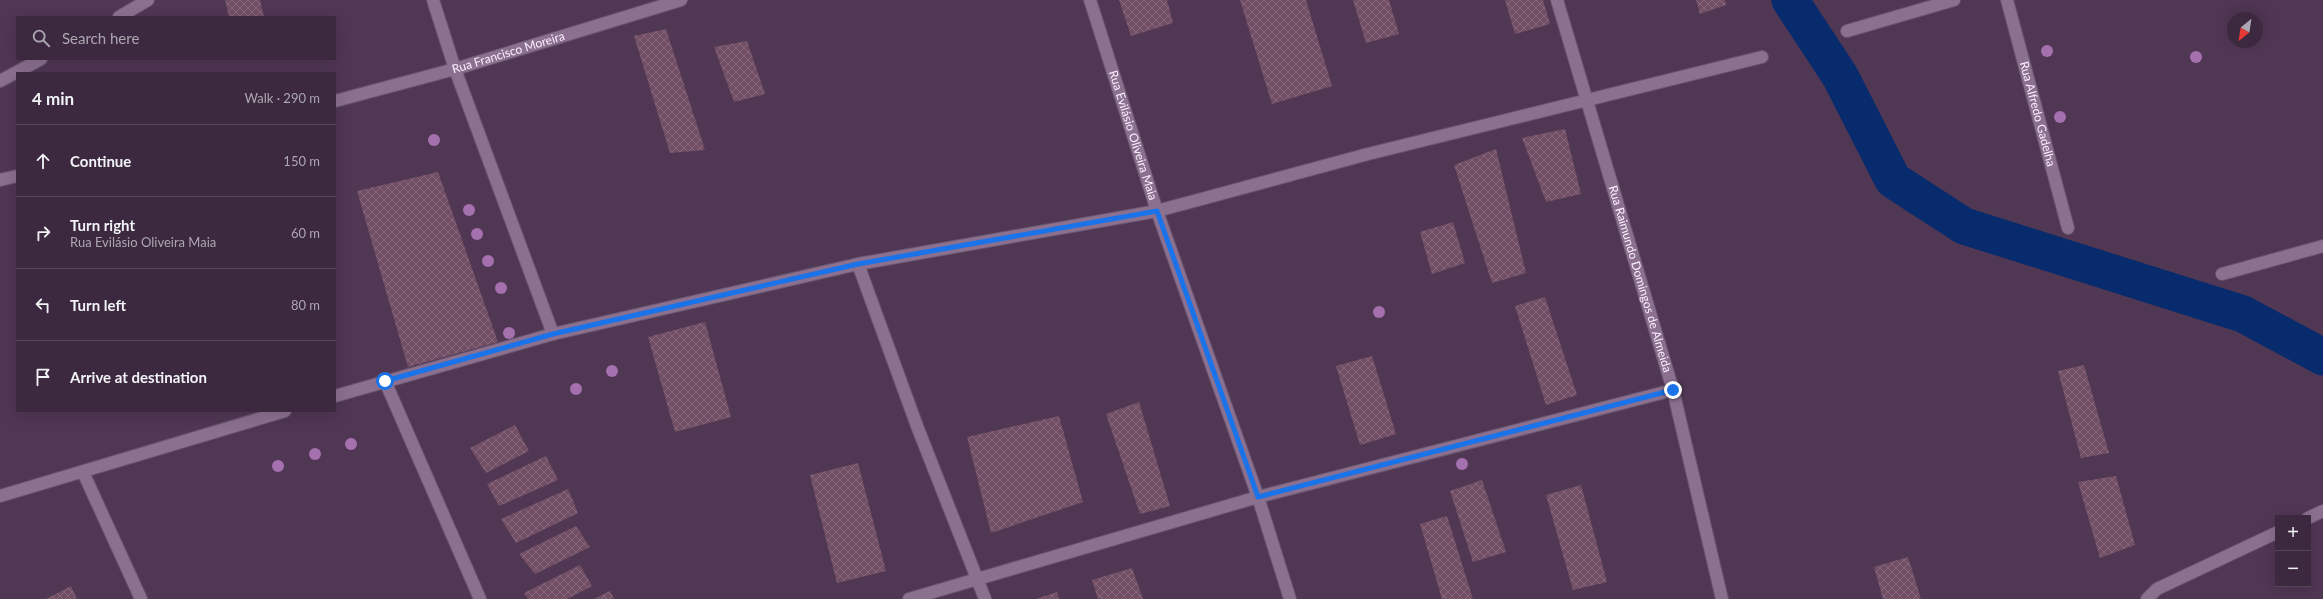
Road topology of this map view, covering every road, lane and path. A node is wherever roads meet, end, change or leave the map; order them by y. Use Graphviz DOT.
graph roads {
  1 [pos="148,0"];
  2 [pos="433,0"];
  3 [pos="681,0"];
  4 [pos="1090,0"];
  5 [pos="1557,0"];
  6 [pos="1954,0"];
  7 [pos="2007,0"];
  8 [pos="121,16"];
  9 [pos="1847,31"];
  10 [pos="1762,57"];
  11 [pos="39,60"];
  12 [pos="455,69"];
  13 [pos="16,72"];
  14 [pos="17,72"];
  15 [pos="0,81"];
  16 [pos="1588,100"];
  17 [pos="336,101"];
  18 [pos="16,176"];
  19 [pos="0,180"];
  20 [pos="1157,211"];
  21 [pos="2068,228"];
  22 [pos="2323,246"];
  23 [pos="858,264"];
  24 [pos="2222,274"];
  25 [pos="553,334"];
  26 [pos="385,381"];
  27 [pos="1673,390"];
  28 [pos="336,396"];
  29 [pos="282,412"];
  30 [pos="83,472"];
  31 [pos="0,496"];
  32 [pos="1258,497"];
  33 [pos="2323,511"];
  34 [pos="2311,517"];
  35 [pos="2275,533"];
  36 [pos="978,578"];
  37 [pos="141,599"];
  38 [pos="480,599"];
  39 [pos="909,599"];
  40 [pos="985,599"];
  41 [pos="1290,599"];
  42 [pos="1722,599"];
  43 [pos="2147,599"];
  1 -- 8 [label="street"];
  2 -- 12 [label="street"];
  3 -- 12 [label="street, Rua Francisco Moreira"];
  4 -- 20 [label="street, Rua Evilásio Oliveira Maia"];
  5 -- 16 [label="street, Rua Raimundo Domingos de Almeida"];
  6 -- 9 [label="street"];
  7 -- 21 [label="street, Rua Alfredo Gadelha"];
  10 -- 16 [label="street"];
  11 -- 14 [label="street"];
  12 -- 17 [label="street, Rua Francisco Moreira"];
  12 -- 25 [label="street"];
  13 -- 15 [label="street"];
  16 -- 20 [label="street"];
  16 -- 27 [label="street, Rua Raimundo Domingos de Almeida"];
  18 -- 19 [label="street"];
  20 -- 23 [label="street"];
  20 -- 32 [label="street, Rua Evilásio Oliveira Maia"];
  22 -- 24 [label="street"];
  23 -- 25 [label="street"];
  23 -- 36 [label="street"];
  25 -- 26 [label="street"];
  26 -- 28 [label="street"];
  26 -- 38 [label="street"];
  27 -- 32 [label="street"];
  27 -- 42 [label="street, Rua Raimundo Domingos de Almeida"];
  29 -- 30 [label="street"];
  30 -- 31 [label="street"];
  30 -- 37 [label="street"];
  32 -- 36 [label="street"];
  32 -- 41 [label="street, Rua Evilásio Oliveira Maia"];
  33 -- 34 [label="street"];
  35 -- 43 [label="street"];
  36 -- 39 [label="street"];
  36 -- 40 [label="street"];
}
